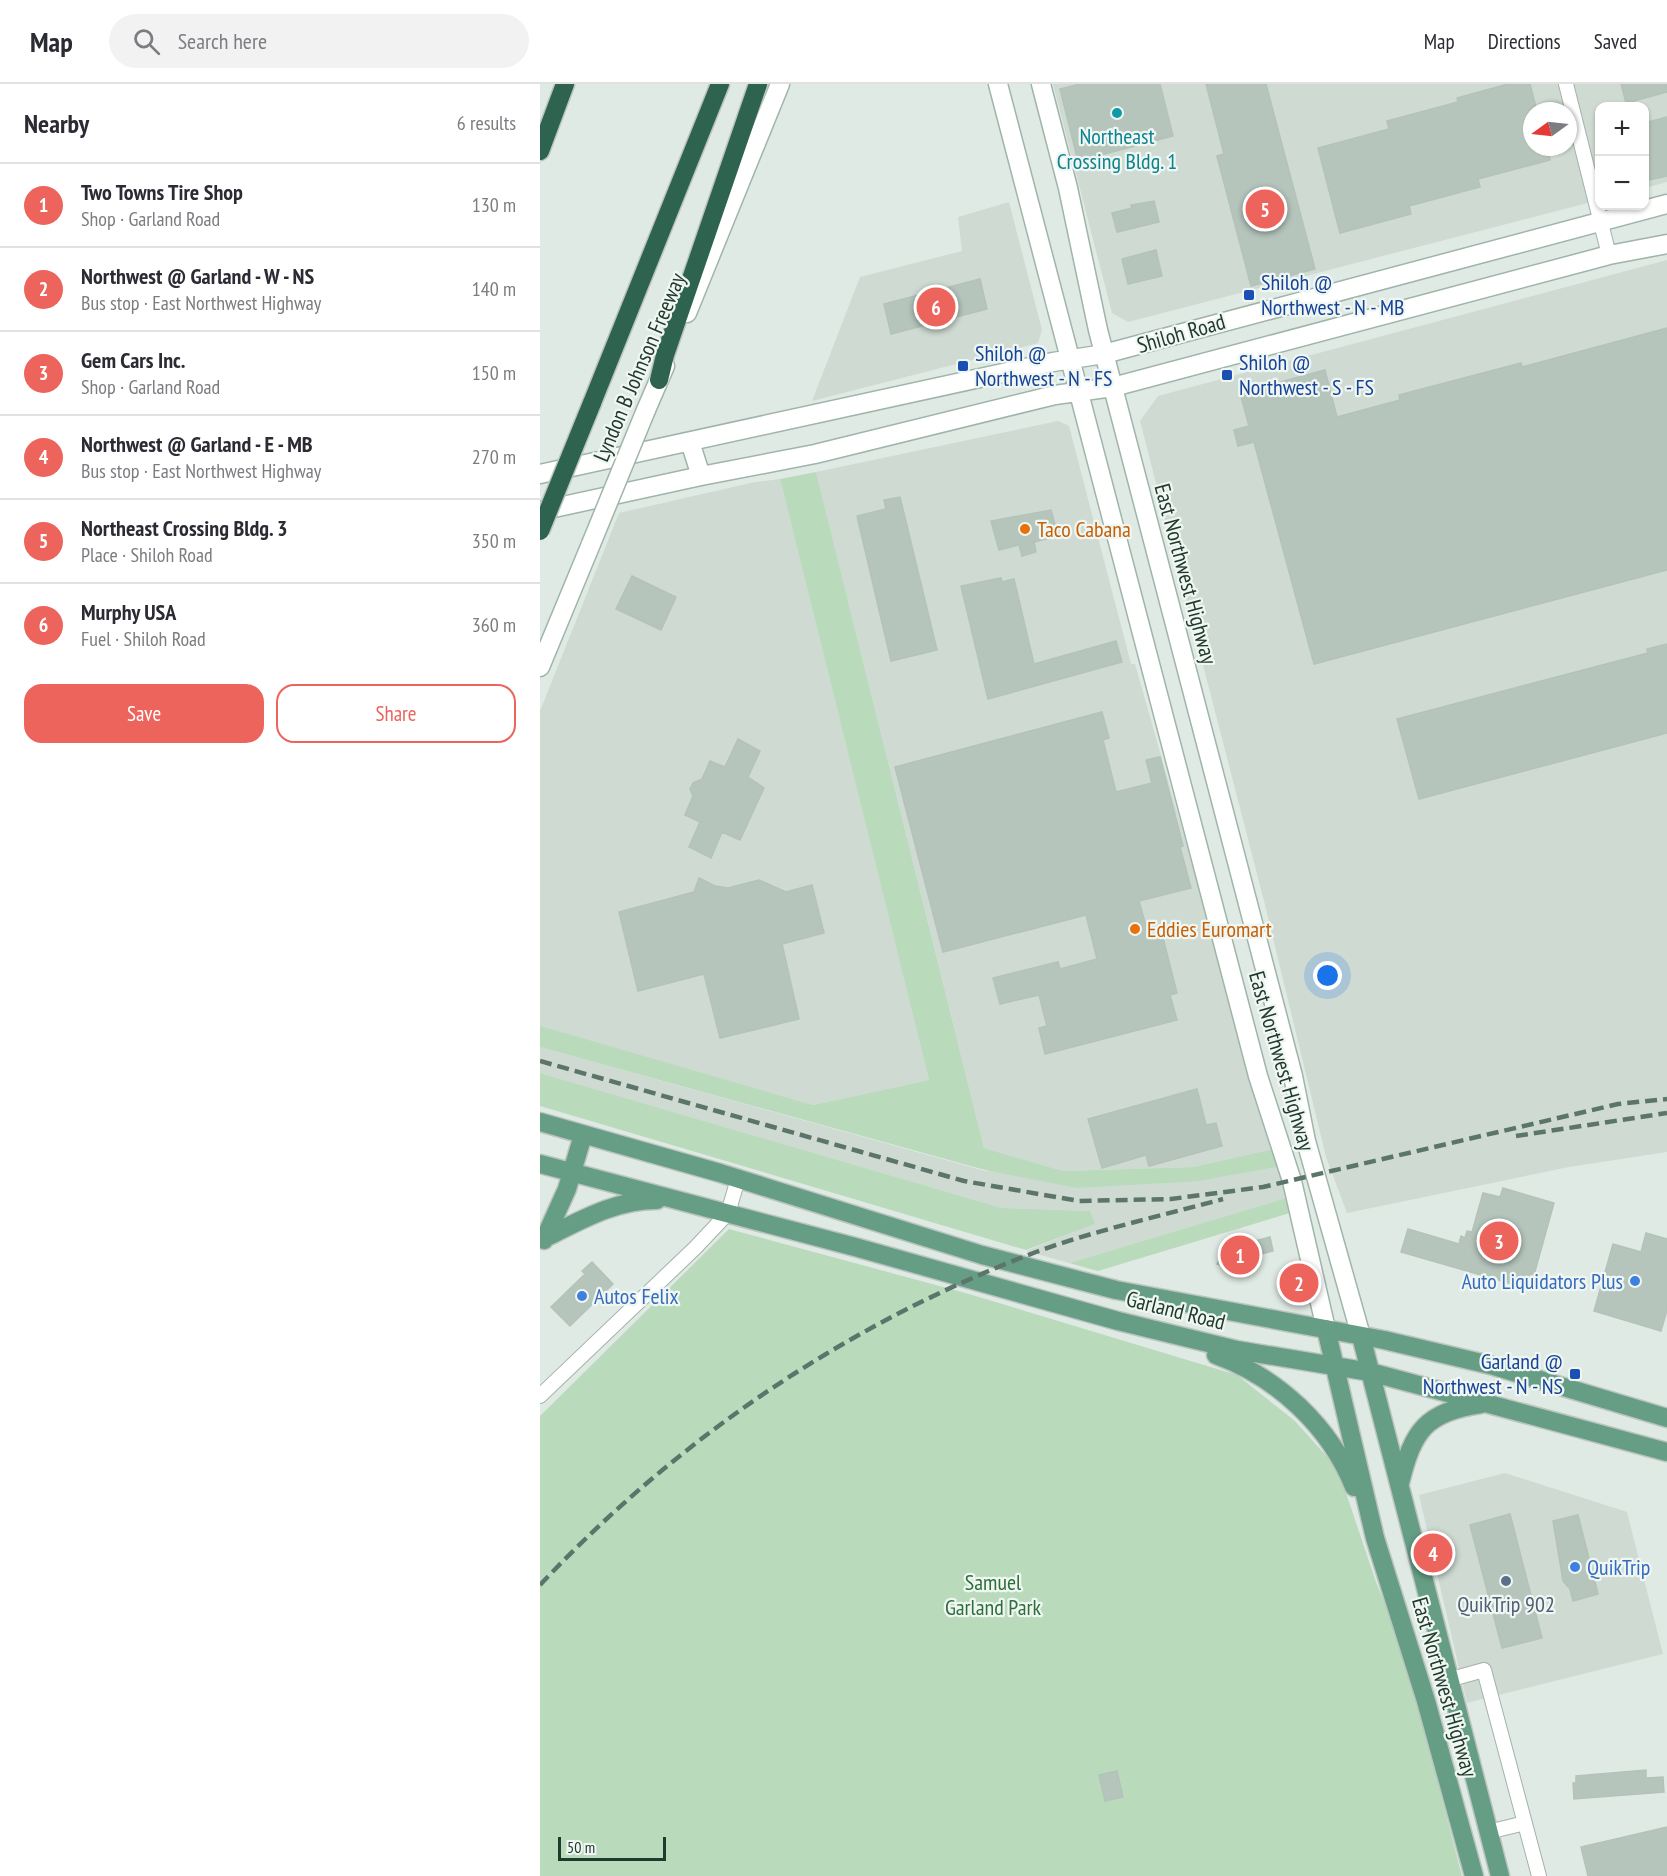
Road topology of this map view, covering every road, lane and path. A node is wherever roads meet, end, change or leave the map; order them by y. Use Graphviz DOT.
graph roads {
  1 [pos="565,84"];
  2 [pos="720,84"];
  3 [pos="758,84"];
  4 [pos="780,84"];
  5 [pos="998,84"];
  6 [pos="1041,84"];
  7 [pos="1566,84"];
  8 [pos="540,151"];
  9 [pos="1667,204"];
  10 [pos="1602,222"];
  11 [pos="1667,244"];
  12 [pos="1609,255"];
  13 [pos="1104,354"];
  14 [pos="1071,360"];
  15 [pos="659,380"];
  16 [pos="1113,387"];
  17 [pos="1080,392"];
  18 [pos="690,442"];
  19 [pos="540,474"];
  20 [pos="701,476"];
  21 [pos="540,511"];
  22 [pos="540,531"];
  23 [pos="540,667"];
  24 [pos="1193,698"];
  25 [pos="1162,708"];
  26 [pos="1258,943"];
  27 [pos="1226,951"];
  28 [pos="540,1122"];
  29 [pos="583,1135"];
  30 [pos="540,1164"];
  31 [pos="572,1173"];
  32 [pos="738,1179"];
  33 [pos="678,1200"];
  34 [pos="728,1213"];
  35 [pos="543,1241"];
  36 [pos="1118,1321"];
  37 [pos="1326,1329"];
  38 [pos="1361,1336"];
  39 [pos="1334,1364"];
  40 [pos="1370,1372"];
  41 [pos="540,1396"];
  42 [pos="1487,1403"];
  43 [pos="1667,1418"];
  44 [pos="1667,1452"];
  45 [pos="1400,1485"];
  46 [pos="1375,1538"];
  47 [pos="1448,1680"];
  48 [pos="1525,1823"];
  49 [pos="1488,1832"];
  50 [pos="1474,1876"];
  51 [pos="1500,1876"];
  52 [pos="1539,1876"];
  1 -- 8 [label="highway"];
  2 -- 22 [label="highway, Lyndon B Johnson Freeway, bridge"];
  3 -- 15 [label="highway"];
  4 -- 15 [label="main road, Lyndon B Johnson Freeway"];
  5 -- 14 [label="main road, East Northwest Highway"];
  6 -- 13 [label="main road, East Northwest Highway"];
  7 -- 10 [label="street"];
  9 -- 10 [label="main road, Shiloh Road"];
  10 -- 12 [label="street"];
  10 -- 13 [label="main road, Shiloh Road"];
  11 -- 12 [label="main road, Shiloh Road"];
  12 -- 16 [label="main road, Shiloh Road"];
  13 -- 14 [label="main road, Shiloh Road"];
  13 -- 16 [label="main road, East Northwest Highway"];
  14 -- 17 [label="main road, East Northwest Highway"];
  14 -- 18 [label="main road, Shiloh Road"];
  15 -- 23 [label="main road, Lyndon B Johnson Freeway, bridge"];
  16 -- 17 [label="main road, Shiloh Road"];
  16 -- 24 [label="main road, East Northwest Highway"];
  17 -- 20 [label="main road, Shiloh Road"];
  17 -- 25 [label="main road, East Northwest Highway"];
  18 -- 19 [label="main road, Shiloh Road"];
  18 -- 20 [label="main road"];
  20 -- 21 [label="main road, Shiloh Road"];
  24 -- 25 [label="main road"];
  24 -- 26 [label="main road, East Northwest Highway"];
  25 -- 27 [label="main road, East Northwest Highway"];
  26 -- 27 [label="main road"];
  26 -- 38 [label="main road, East Northwest Highway"];
  27 -- 37 [label="main road, East Northwest Highway"];
  28 -- 29 [label="main road, Garland Road"];
  29 -- 31 [label="main road"];
  29 -- 32 [label="main road, Garland Road"];
  30 -- 31 [label="main road"];
  31 -- 33 [label="main road"];
  31 -- 35 [label="main road"];
  32 -- 34 [label="street"];
  32 -- 37 [label="main road, Garland Road"];
  33 -- 34 [label="main road, Garland Road"];
  33 -- 35 [label="main road"];
  34 -- 36 [label="main road, Garland Road"];
  34 -- 41 [label="street"];
  36 -- 39 [label="main road, Garland Road"];
  36 -- 46 [label="main road"];
  37 -- 38 [label="main road, Garland Road"];
  37 -- 39 [label="main road, East Northwest Highway"];
  38 -- 40 [label="main road, East Northwest Highway"];
  38 -- 43 [label="main road, Garland Road"];
  39 -- 40 [label="main road, Garland Road"];
  39 -- 46 [label="main road, East Northwest Highway"];
  40 -- 42 [label="main road, Garland Road"];
  40 -- 45 [label="main road, East Northwest Highway"];
  42 -- 44 [label="main road, Garland Road"];
  42 -- 45 [label="main road"];
  45 -- 47 [label="main road, East Northwest Highway"];
  46 -- 50 [label="main road, East Northwest Highway"];
  47 -- 48 [label="street"];
  47 -- 49 [label="main road, East Northwest Highway"];
  48 -- 49 [label="street"];
  48 -- 52 [label="street"];
  49 -- 51 [label="main road, East Northwest Highway"];
}
